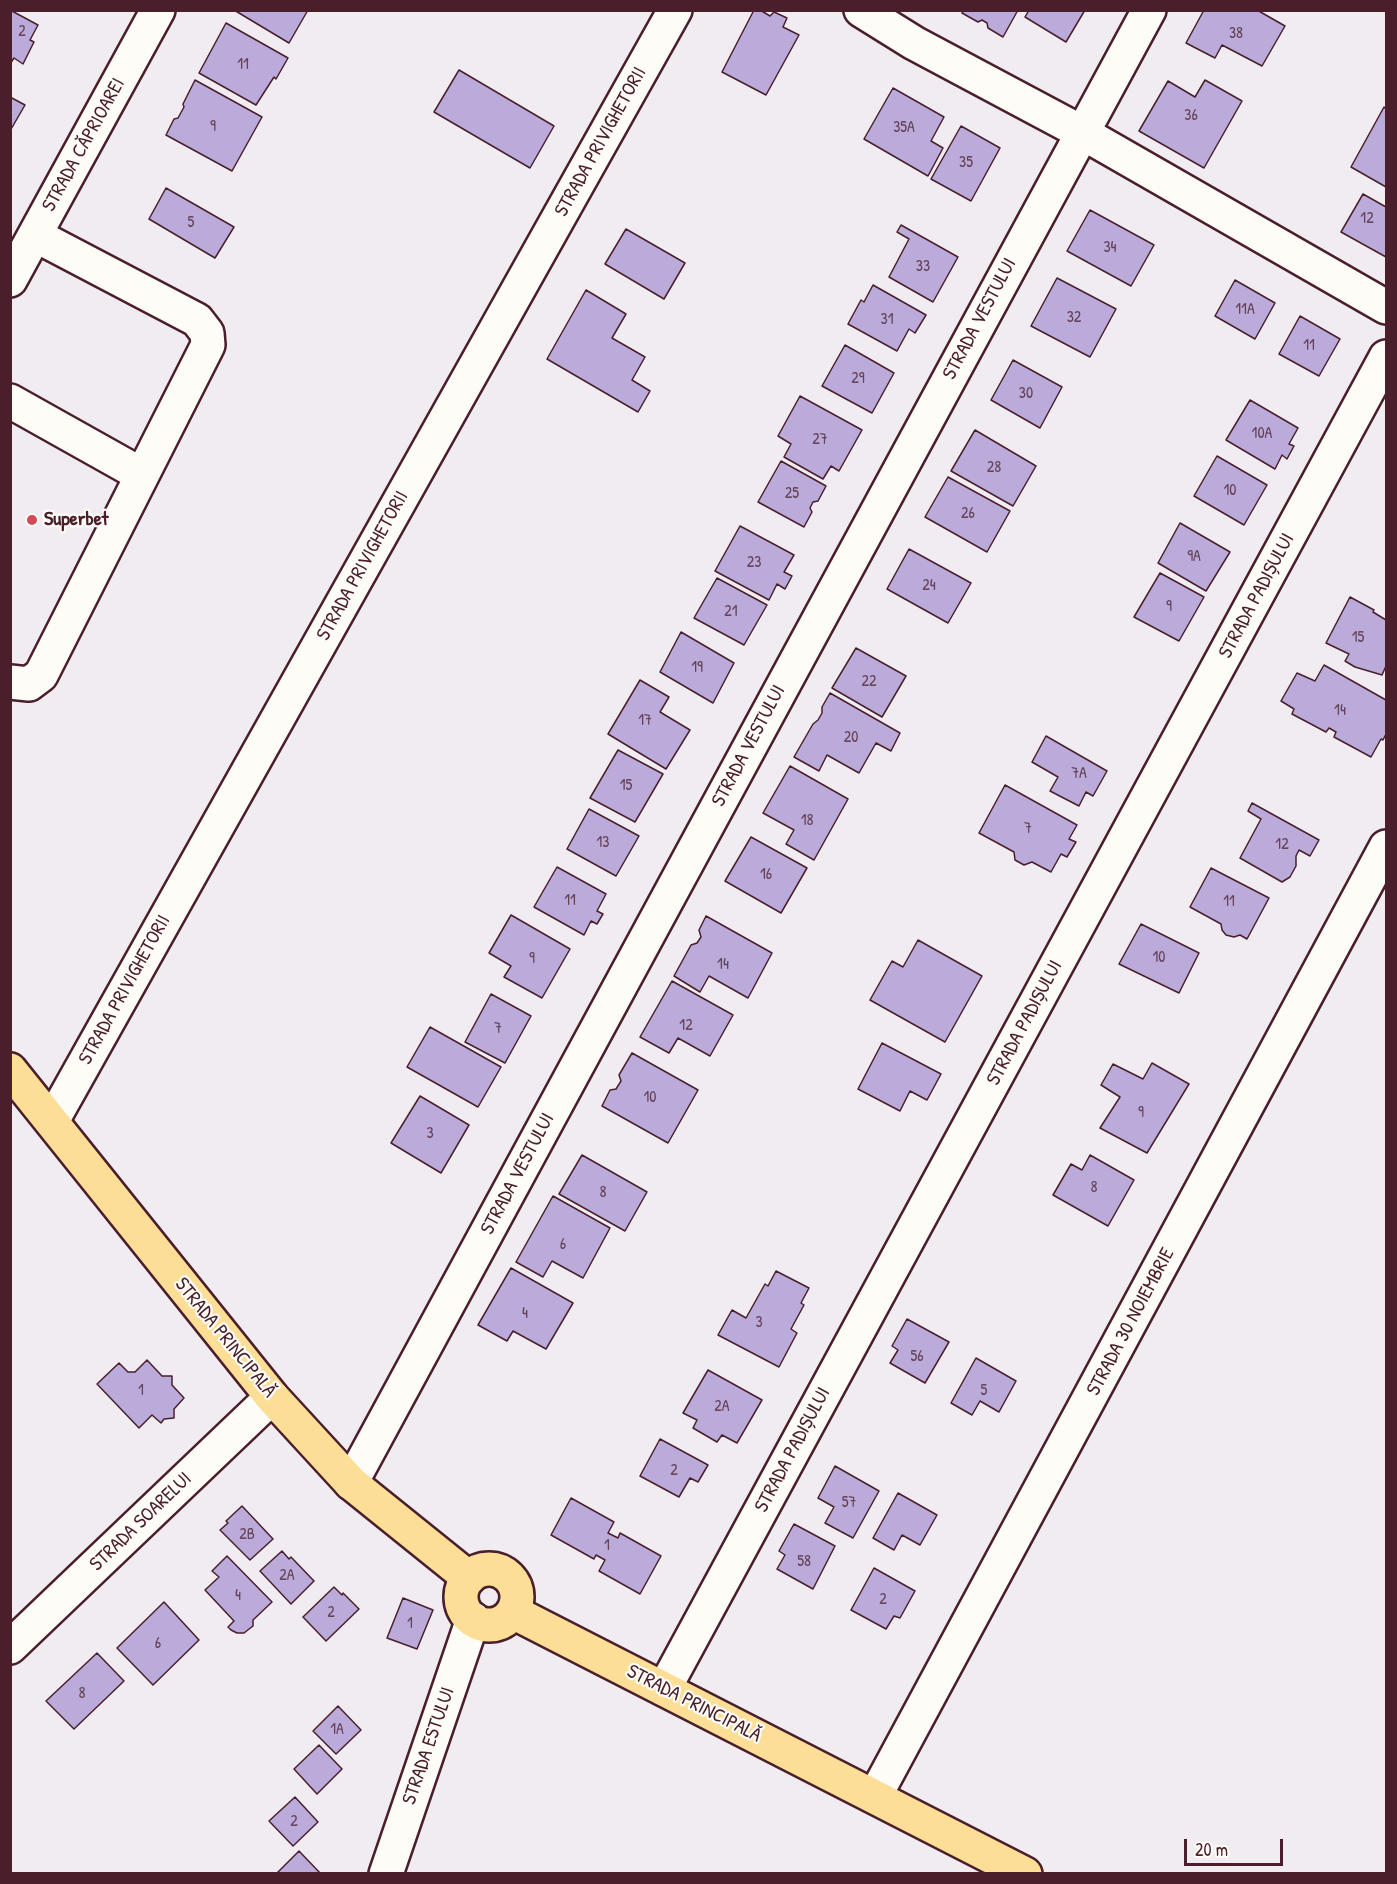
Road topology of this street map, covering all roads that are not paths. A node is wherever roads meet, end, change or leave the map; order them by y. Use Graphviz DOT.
graph roads {
  1 [pos="158,10"];
  2 [pos="675,10"];
  3 [pos="861,10"];
  4 [pos="1149,10"];
  5 [pos="1081,132"];
  6 [pos="35,235"];
  7 [pos="10,280"];
  8 [pos="1386,307"];
  9 [pos="1386,357"];
  10 [pos="10,401"];
  11 [pos="142,475"];
  12 [pos="10,682"];
  13 [pos="1386,847"];
  14 [pos="12,1076"];
  15 [pos="52,1121"];
  16 [pos="272,1397"];
  17 [pos="351,1483"];
  18 [pos="469,1578"];
  19 [pos="513,1612"];
  20 [pos="473,1620"];
  21 [pos="10,1647"];
  22 [pos="664,1689"];
  23 [pos="875,1796"];
  24 [pos="386,1874"];
  25 [pos="1025,1874"];
  1 -- 6 [label="street, STRADA CĂPRIOAREI"];
  2 -- 15 [label="street, STRADA PRIVIGHETORII"];
  3 -- 5 [label="street"];
  4 -- 5 [label="street, STRADA VESTULUI"];
  5 -- 8 [label="street"];
  5 -- 17 [label="street, STRADA VESTULUI"];
  6 -- 7 [label="street, STRADA CĂPRIOAREI"];
  6 -- 11 [label="street"];
  9 -- 22 [label="street, STRADA PADIȘULUI"];
  10 -- 11 [label="street"];
  11 -- 12 [label="street"];
  13 -- 23 [label="street, STRADA 30 NOIEMBRIE"];
  14 -- 15 [label="main road, STRADA PRINCIPALĂ"];
  15 -- 16 [label="main road, STRADA PRINCIPALĂ"];
  16 -- 17 [label="main road, STRADA PRINCIPALĂ"];
  16 -- 21 [label="street, STRADA SOARELUI"];
  17 -- 18 [label="main road, STRADA PRINCIPALĂ"];
  18 -- 19 [label="main road"];
  18 -- 20 [label="main road"];
  19 -- 20 [label="main road"];
  19 -- 22 [label="main road, STRADA PRINCIPALĂ"];
  20 -- 24 [label="street, STRADA ESTULUI"];
  22 -- 23 [label="main road, STRADA PRINCIPALĂ"];
  23 -- 25 [label="main road, STRADA PRINCIPALĂ"];
}
